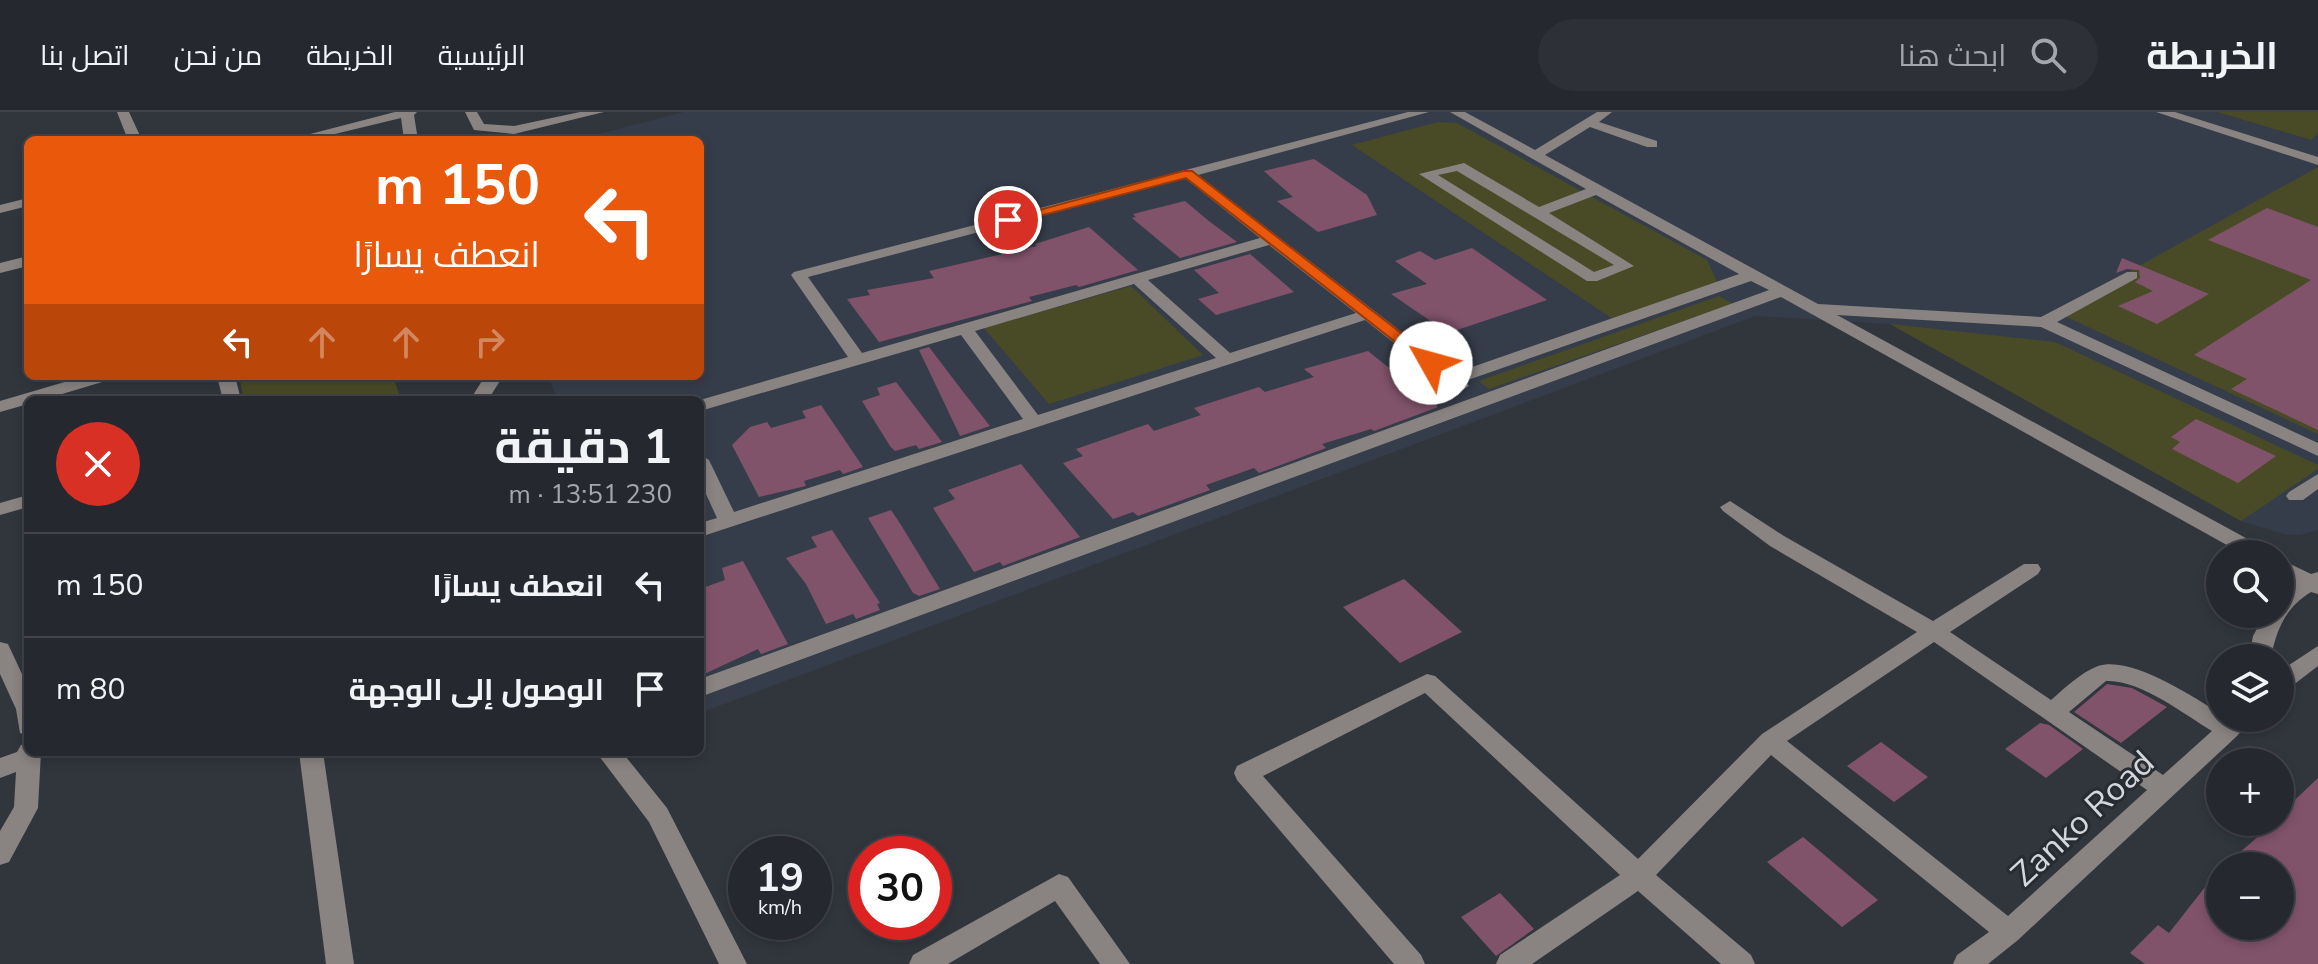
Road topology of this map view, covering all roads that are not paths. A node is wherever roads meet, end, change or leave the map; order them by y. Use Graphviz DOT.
graph roads {
  1 [pos="123,112"];
  2 [pos="471,112"];
  3 [pos="598,112"];
  4 [pos="1423,112"];
  5 [pos="1456,112"];
  6 [pos="1606,112"];
  7 [pos="2162,112"];
  8 [pos="2200,112"];
  9 [pos="409,113"];
  10 [pos="1590,123"];
  11 [pos="133,136"];
  12 [pos="311,136"];
  13 [pos="411,136"];
  14 [pos="1652,144"];
  15 [pos="2318,148"];
  16 [pos="1536,155"];
  17 [pos="2318,161"];
  18 [pos="1188,174"];
  19 [pos="1599,189"];
  20 [pos="24,203"];
  21 [pos="0,209"];
  22 [pos="1538,212"];
  23 [pos="1272,239"];
  24 [pos="24,262"];
  25 [pos="0,268"];
  26 [pos="1752,275"];
  27 [pos="2132,275"];
  28 [pos="1138,279"];
  29 [pos="1782,291"];
  30 [pos="1813,308"];
  31 [pos="1368,314"];
  32 [pos="2044,322"];
  33 [pos="965,329"];
  34 [pos="1227,359"];
  35 [pos="858,360"];
  36 [pos="90,380"];
  37 [pos="1452,380"];
  38 [pos="37,396"];
  39 [pos="24,400"];
  40 [pos="1479,401"];
  41 [pos="704,405"];
  42 [pos="0,407"];
  43 [pos="1034,422"];
  44 [pos="2318,450"];
  45 [pos="704,469"];
  46 [pos="2318,480"];
  47 [pos="2296,496"];
  48 [pos="24,502"];
  49 [pos="1730,507"];
  50 [pos="0,509"];
  51 [pos="728,521"];
  52 [pos="704,529"];
  53 [pos="2234,540"];
  54 [pos="2031,569"];
  55 [pos="2294,573"];
  56 [pos="2316,583"];
  57 [pos="2294,594"];
  58 [pos="1933,631"];
  59 [pos="0,650"];
  60 [pos="2318,654"];
  61 [pos="2294,672"];
  62 [pos="704,687"];
  63 [pos="24,702"];
  64 [pos="2206,711"];
  65 [pos="2053,712"];
  66 [pos="2226,732"];
  67 [pos="1770,741"];
  68 [pos="25,756"];
  69 [pos="29,756"];
  70 [pos="312,756"];
  71 [pos="612,756"];
  72 [pos="0,768"];
  73 [pos="2164,789"];
  74 [pos="0,854"];
  75 [pos="1639,876"];
  76 [pos="2009,932"];
  77 [pos="340,964"];
  78 [pos="733,964"];
  79 [pos="923,964"];
  80 [pos="1116,964"];
  81 [pos="1411,964"];
  82 [pos="1510,964"];
  83 [pos="1741,964"];
  84 [pos="1967,964"];
  1 -- 11 [label="street"];
  2 -- 3 [label="street"];
  4 -- 18 [label="street"];
  5 -- 16 [label="street"];
  6 -- 10 [label="street"];
  7 -- 17 [label="street"];
  8 -- 15 [label="street"];
  9 -- 12 [label="street"];
  9 -- 13 [label="street"];
  10 -- 14 [label="street"];
  10 -- 16 [label="street"];
  16 -- 19 [label="street"];
  18 -- 23 [label="street"];
  18 -- 35 [label="street"];
  19 -- 22 [label="street"];
  19 -- 26 [label="street"];
  20 -- 21 [label="street"];
  22 -- 22 [label="street"];
  23 -- 28 [label="street"];
  23 -- 31 [label="street"];
  24 -- 25 [label="street"];
  26 -- 29 [label="street"];
  26 -- 37 [label="street"];
  27 -- 32 [label="street"];
  28 -- 33 [label="street"];
  28 -- 34 [label="street"];
  29 -- 30 [label="street"];
  29 -- 40 [label="street"];
  30 -- 32 [label="street"];
  30 -- 53 [label="street"];
  31 -- 34 [label="street"];
  31 -- 37 [label="street"];
  32 -- 44 [label="street"];
  33 -- 35 [label="street"];
  33 -- 43 [label="street"];
  34 -- 43 [label="street"];
  35 -- 41 [label="street"];
  36 -- 38 [label="street"];
  37 -- 40 [label="street"];
  39 -- 42 [label="street"];
  40 -- 62 [label="street"];
  43 -- 51 [label="street"];
  45 -- 51 [label="street"];
  46 -- 47 [label="street"];
  48 -- 50 [label="street"];
  49 -- 58 [label="street"];
  51 -- 52 [label="street"];
  54 -- 58 [label="street"];
  55 -- 56 [label="street"];
  56 -- 57 [label="street"];
  58 -- 65 [label="street"];
  58 -- 67 [label="street"];
  59 -- 63 [label="street"];
  60 -- 61 [label="street"];
  64 -- 65 [label="street"];
  65 -- 73 [label="street"];
  66 -- 73 [label="street, Zanko Road"];
  67 -- 75 [label="street"];
  67 -- 76 [label="street"];
  68 -- 72 [label="street"];
  69 -- 74 [label="street"];
  70 -- 77 [label="street"];
  71 -- 78 [label="street"];
  73 -- 76 [label="street, Zanko Road"];
  75 -- 81 [label="street"];
  75 -- 82 [label="street"];
  75 -- 83 [label="street"];
  76 -- 84 [label="street, Zanko Road"];
  79 -- 80 [label="street"];
}
